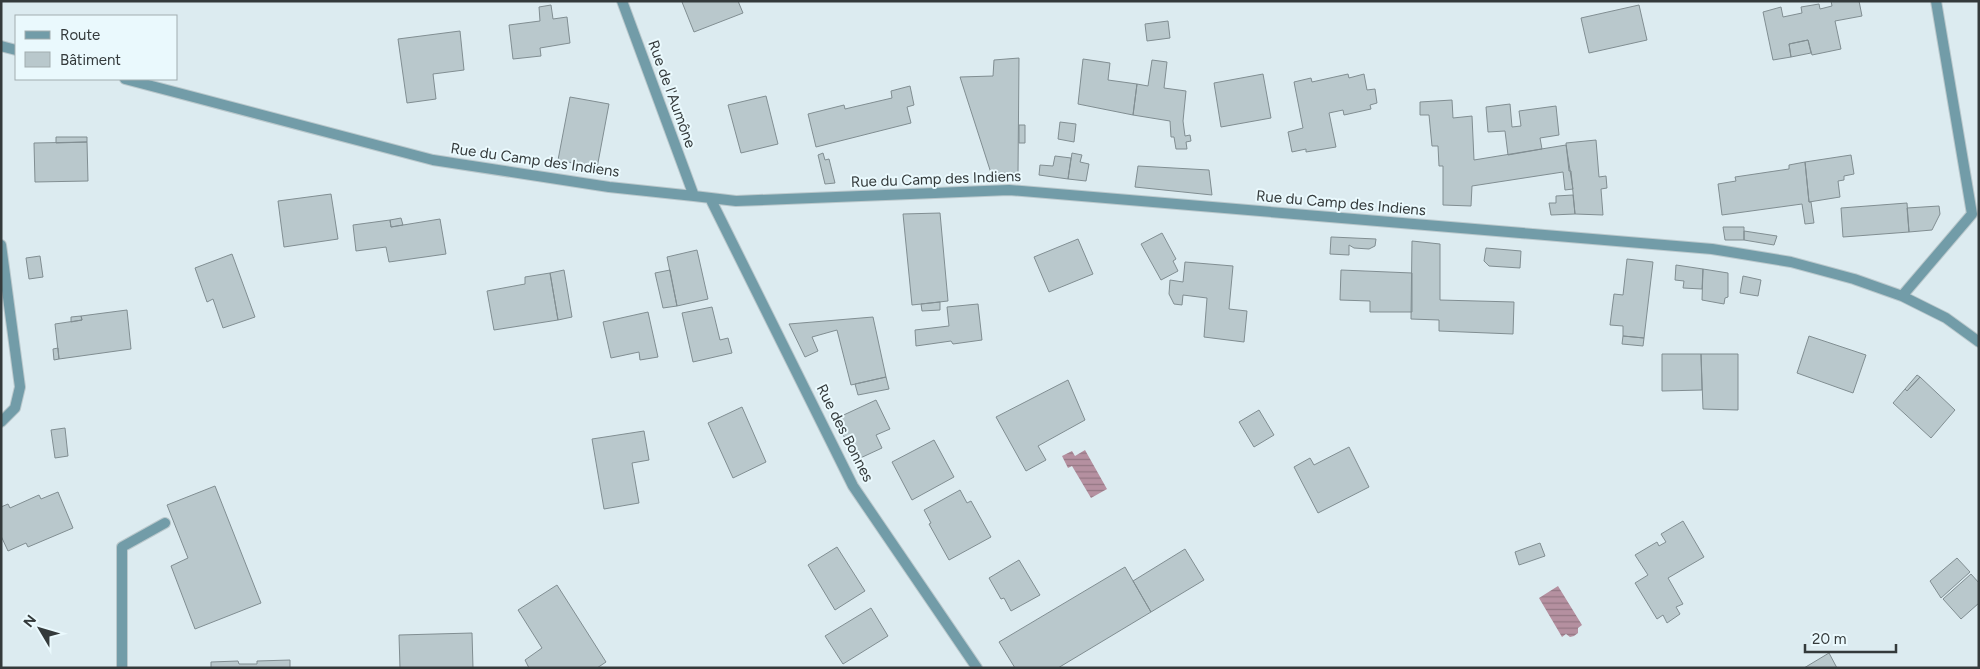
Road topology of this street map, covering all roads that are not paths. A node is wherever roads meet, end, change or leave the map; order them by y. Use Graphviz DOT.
graph roads {
  1 [pos="622,1"];
  2 [pos="1936,1"];
  3 [pos="1,46"];
  4 [pos="15,50"];
  5 [pos="129,80"];
  6 [pos="694,196"];
  7 [pos="710,198"];
  8 [pos="1975,214"];
  9 [pos="1,245"];
  10 [pos="1902,296"];
  11 [pos="1979,342"];
  12 [pos="1,422"];
  13 [pos="165,523"];
  14 [pos="122,668"];
  15 [pos="977,668"];
  1 -- 6 [label="street, Rue de l'Aumône"];
  2 -- 8 [label="street"];
  3 -- 4 [label="street"];
  5 -- 6 [label="street, Rue du Camp des Indiens"];
  6 -- 7 [label="street, Rue du Camp des Indiens"];
  7 -- 10 [label="street, Rue du Camp des Indiens"];
  7 -- 15 [label="street, Rue des Bonnes"];
  8 -- 10 [label="street"];
  9 -- 12 [label="street"];
  10 -- 11 [label="street, Rue du Camp des Indiens"];
  13 -- 14 [label="street"];
}
